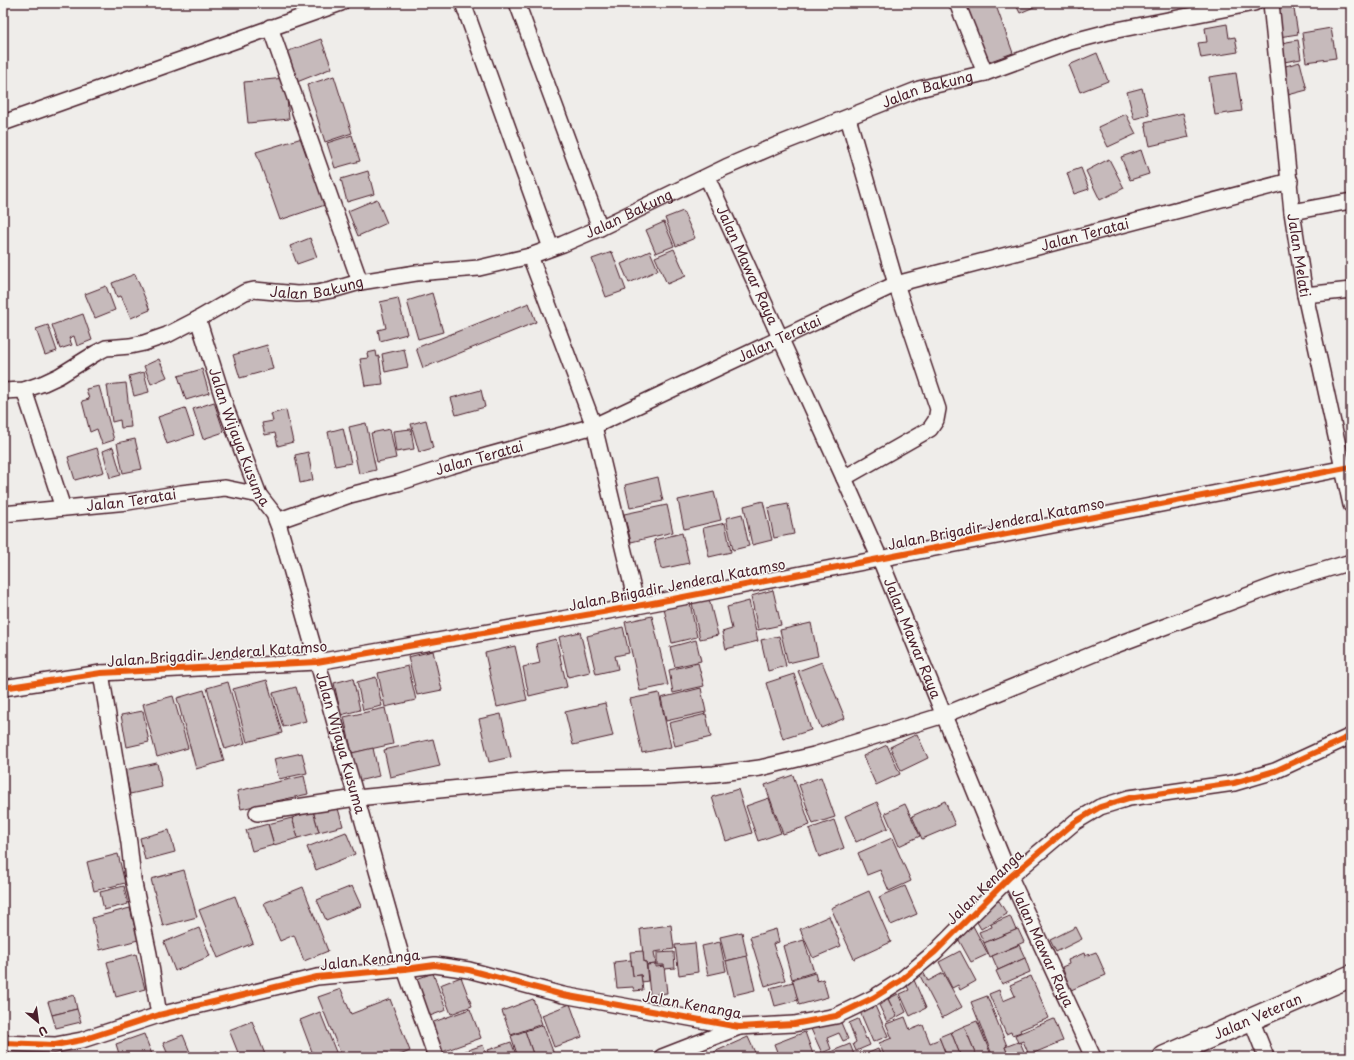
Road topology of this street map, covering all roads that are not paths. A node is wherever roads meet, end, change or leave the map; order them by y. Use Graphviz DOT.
graph roads {
  1 [pos="341,3"];
  2 [pos="463,3"];
  3 [pos="517,3"];
  4 [pos="957,3"];
  5 [pos="1254,3"];
  6 [pos="1270,3"];
  7 [pos="270,27"];
  8 [pos="985,73"];
  9 [pos="848,118"];
  10 [pos="3,123"];
  11 [pos="707,177"];
  12 [pos="1290,181"];
  13 [pos="1351,201"];
  14 [pos="1292,212"];
  15 [pos="600,228"];
  16 [pos="551,248"];
  17 [pos="530,256"];
  18 [pos="360,282"];
  19 [pos="896,284"];
  20 [pos="1351,290"];
  21 [pos="1305,295"];
  22 [pos="198,319"];
  23 [pos="781,338"];
  24 [pos="24,390"];
  25 [pos="3,391"];
  26 [pos="594,426"];
  27 [pos="1347,468"];
  28 [pos="844,478"];
  29 [pos="259,496"];
  30 [pos="1351,505"];
  31 [pos="63,508"];
  32 [pos="3,514"];
  33 [pos="277,521"];
  34 [pos="880,559"];
  35 [pos="1351,562"];
  36 [pos="637,606"];
  37 [pos="317,662"];
  38 [pos="101,673"];
  39 [pos="3,688"];
  40 [pos="944,715"];
  41 [pos="1351,736"];
  42 [pos="356,798"];
  43 [pos="257,813"];
  44 [pos="1010,877"];
  45 [pos="405,969"];
  46 [pos="1351,976"];
  47 [pos="159,1015"];
  48 [pos="1251,1019"];
  49 [pos="739,1027"];
  50 [pos="3,1043"];
  51 [pos="436,1057"];
  52 [pos="662,1057"];
  53 [pos="1093,1057"];
  54 [pos="1164,1057"];
  55 [pos="1266,1057"];
  1 -- 7 [label="street"];
  2 -- 16 [label="street"];
  3 -- 15 [label="street"];
  4 -- 8 [label="street"];
  5 -- 8 [label="street, Jalan Bakung"];
  6 -- 12 [label="street, Jalan Melati"];
  7 -- 10 [label="street"];
  7 -- 18 [label="street"];
  8 -- 9 [label="street, Jalan Bakung"];
  9 -- 11 [label="street, Jalan Bakung"];
  9 -- 19 [label="street"];
  11 -- 15 [label="street, Jalan Bakung"];
  11 -- 23 [label="street, Jalan Mawar Raya"];
  12 -- 14 [label="street, Jalan Melati"];
  12 -- 19 [label="street, Jalan Teratai"];
  13 -- 14 [label="street"];
  14 -- 21 [label="street, Jalan Melati"];
  15 -- 16 [label="street, Jalan Bakung"];
  16 -- 17 [label="street, Jalan Bakung"];
  17 -- 18 [label="street, Jalan Bakung"];
  17 -- 26 [label="street"];
  18 -- 22 [label="street, Jalan Bakung"];
  19 -- 23 [label="street, Jalan Teratai"];
  19 -- 28 [label="street"];
  20 -- 21 [label="street"];
  21 -- 27 [label="street, Jalan Melati"];
  22 -- 24 [label="street, Jalan Bakung"];
  22 -- 29 [label="street, Jalan Wijaya Kusuma"];
  23 -- 26 [label="street, Jalan Teratai"];
  23 -- 28 [label="street, Jalan Mawar Raya"];
  24 -- 25 [label="street, Jalan Bakung"];
  24 -- 31 [label="street"];
  26 -- 33 [label="street, Jalan Teratai"];
  26 -- 36 [label="street"];
  27 -- 30 [label="street, Jalan Melati"];
  27 -- 34 [label="street, Jalan Brigadir Jenderal Katamso"];
  28 -- 34 [label="street, Jalan Mawar Raya"];
  29 -- 31 [label="street, Jalan Teratai"];
  29 -- 33 [label="street, Jalan Wijaya Kusuma"];
  31 -- 32 [label="street, Jalan Teratai"];
  33 -- 37 [label="street, Jalan Wijaya Kusuma"];
  34 -- 36 [label="street, Jalan Brigadir Jenderal Katamso"];
  34 -- 40 [label="street, Jalan Mawar Raya"];
  35 -- 40 [label="street"];
  36 -- 37 [label="street, Jalan Brigadir Jenderal Katamso"];
  37 -- 38 [label="street, Jalan Brigadir Jenderal Katamso"];
  37 -- 42 [label="street, Jalan Wijaya Kusuma"];
  38 -- 39 [label="street, Jalan Brigadir Jenderal Katamso"];
  38 -- 47 [label="street"];
  40 -- 42 [label="street"];
  40 -- 44 [label="street, Jalan Mawar Raya"];
  41 -- 44 [label="street, Jalan Kenanga"];
  42 -- 43 [label="street"];
  42 -- 45 [label="street, Jalan Wijaya Kusuma"];
  44 -- 49 [label="street, Jalan Kenanga"];
  44 -- 53 [label="street, Jalan Mawar Raya"];
  45 -- 47 [label="street, Jalan Kenanga"];
  45 -- 49 [label="street, Jalan Kenanga"];
  45 -- 51 [label="street, Jalan Wijaya Kusuma"];
  46 -- 48 [label="main road, Jalan Veteran"];
  47 -- 50 [label="street, Jalan Kenanga"];
  48 -- 54 [label="main road, Jalan Veteran"];
  48 -- 55 [label="street"];
  49 -- 52 [label="street"];
}
